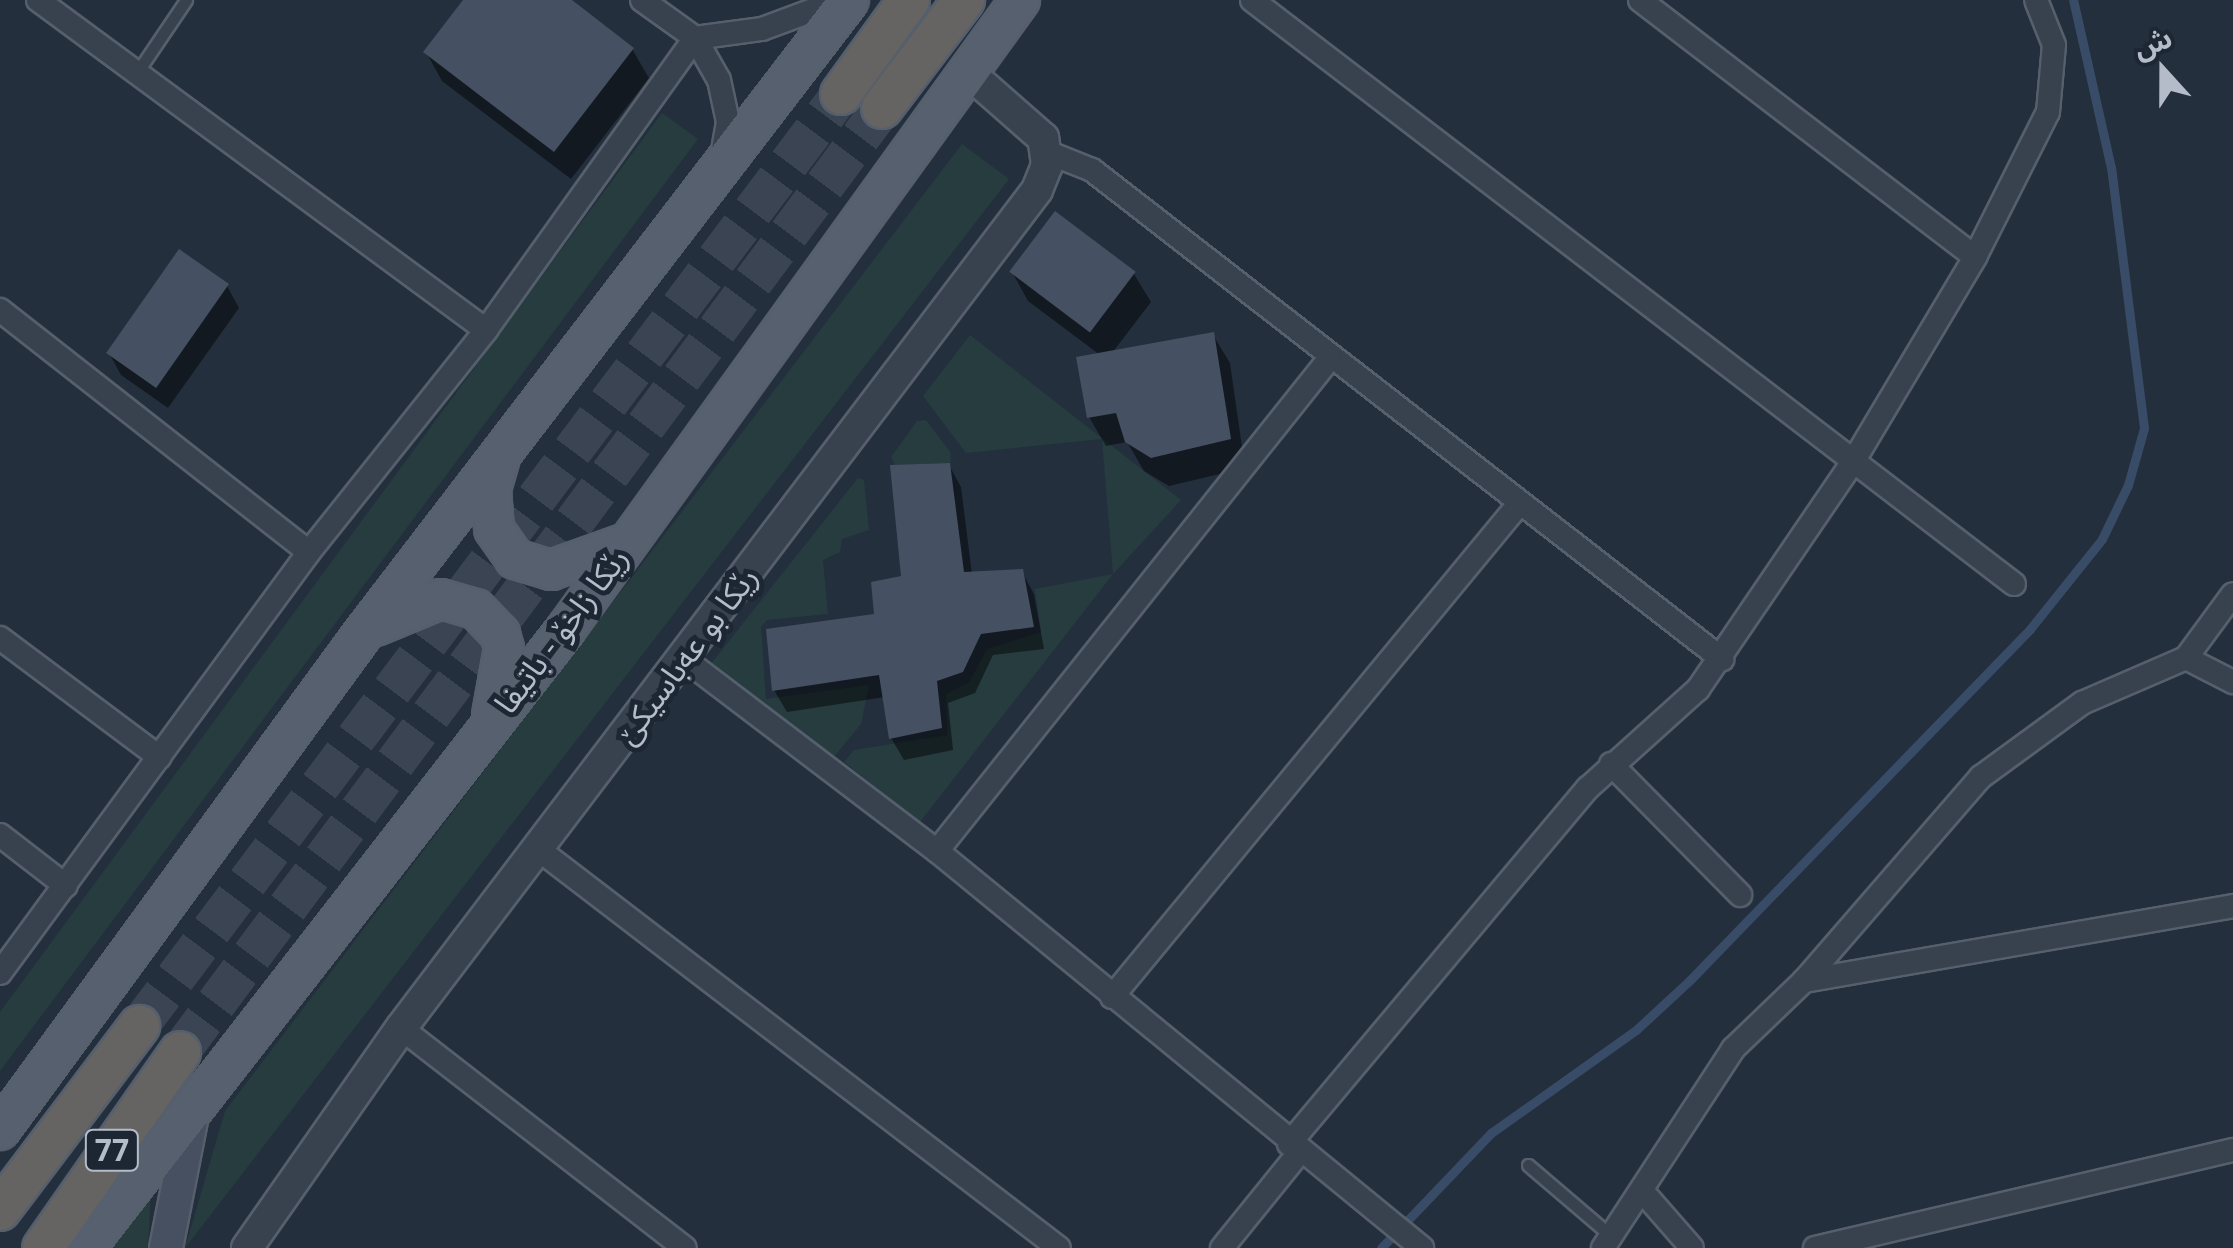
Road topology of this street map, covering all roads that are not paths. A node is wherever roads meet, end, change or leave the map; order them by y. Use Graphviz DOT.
graph roads {
  1 [pos="38,0"];
  2 [pos="186,0"];
  3 [pos="642,0"];
  4 [pos="840,0"];
  5 [pos="849,0"];
  6 [pos="909,0"];
  7 [pos="964,0"];
  8 [pos="1020,0"];
  9 [pos="1252,0"];
  10 [pos="1640,0"];
  11 [pos="2036,0"];
  12 [pos="695,38"];
  13 [pos="138,71"];
  14 [pos="968,72"];
  15 [pos="841,94"];
  16 [pos="882,108"];
  17 [pos="1047,152"];
  18 [pos="719,165"];
  19 [pos="1975,257"];
  20 [pos="0,310"];
  21 [pos="486,330"];
  22 [pos="1330,358"];
  23 [pos="502,450"];
  24 [pos="1856,457"];
  25 [pos="1518,504"];
  26 [pos="626,543"];
  27 [pos="310,552"];
  28 [pos="2014,584"];
  29 [pos="2233,594"];
  30 [pos="362,635"];
  31 [pos="0,638"];
  32 [pos="684,658"];
  33 [pos="2186,658"];
  34 [pos="1722,659"];
  35 [pos="2233,682"];
  36 [pos="488,727"];
  37 [pos="160,757"];
  38 [pos="1611,764"];
  39 [pos="0,835"];
  40 [pos="538,849"];
  41 [pos="937,852"];
  42 [pos="66,886"];
  43 [pos="1740,895"];
  44 [pos="2233,906"];
  45 [pos="0,973"];
  46 [pos="1804,981"];
  47 [pos="1112,997"];
  48 [pos="139,1026"];
  49 [pos="401,1028"];
  50 [pos="180,1052"];
  51 [pos="197,1100"];
  52 [pos="0,1130"];
  53 [pos="1294,1149"];
  54 [pos="2233,1150"];
  55 [pos="1528,1165"];
  56 [pos="1643,1192"];
  57 [pos="0,1210"];
  58 [pos="1607,1242"];
  59 [pos="44,1248"];
  60 [pos="84,1248"];
  61 [pos="166,1248"];
  62 [pos="246,1248"];
  63 [pos="684,1248"];
  64 [pos="1059,1248"];
  65 [pos="1222,1248"];
  66 [pos="1422,1248"];
  67 [pos="1692,1248"];
  68 [pos="1815,1248"];
  1 -- 13 [label="street"];
  2 -- 13 [label="lane"];
  3 -- 12 [label="street"];
  4 -- 12 [label="street"];
  5 -- 18 [label="main road"];
  6 -- 15 [label="highway"];
  7 -- 16 [label="highway"];
  8 -- 14 [label="main road, رێکا زاخۆ - باتیفا"];
  9 -- 24 [label="street"];
  10 -- 19 [label="street"];
  11 -- 19 [label="street"];
  12 -- 18 [label="street"];
  12 -- 21 [label="street"];
  13 -- 21 [label="street"];
  14 -- 17 [label="street"];
  14 -- 26 [label="main road, رێکا زاخۆ - باتیفا"];
  17 -- 22 [label="street"];
  17 -- 32 [label="street, رێكا بو عه‌باسيكێ"];
  18 -- 23 [label="main road"];
  19 -- 24 [label="street"];
  20 -- 27 [label="street"];
  21 -- 27 [label="street"];
  22 -- 25 [label="street"];
  22 -- 41 [label="street"];
  23 -- 26 [label="main road"];
  23 -- 30 [label="main road"];
  24 -- 28 [label="street"];
  24 -- 34 [label="street"];
  25 -- 34 [label="street"];
  25 -- 47 [label="street"];
  26 -- 36 [label="main road, رێکا زاخۆ - باتیفا"];
  27 -- 37 [label="street"];
  29 -- 33 [label="street"];
  30 -- 36 [label="main road"];
  30 -- 52 [label="main road"];
  31 -- 37 [label="street"];
  32 -- 40 [label="street, رێكا بو عه‌باسيكێ"];
  32 -- 41 [label="street"];
  33 -- 35 [label="street"];
  33 -- 46 [label="street"];
  34 -- 38 [label="street"];
  36 -- 51 [label="main road, رێکا زاخۆ - باتیفا"];
  37 -- 42 [label="street"];
  38 -- 43 [label="street"];
  38 -- 53 [label="street"];
  39 -- 42 [label="street"];
  40 -- 49 [label="street, رێكا بو عه‌باسيكێ"];
  40 -- 64 [label="street"];
  41 -- 47 [label="street"];
  42 -- 45 [label="street"];
  44 -- 46 [label="street"];
  46 -- 56 [label="street"];
  47 -- 53 [label="street"];
  48 -- 57 [label="highway, 77"];
  49 -- 62 [label="street, رێكا بو عه‌باسيكێ"];
  49 -- 63 [label="street"];
  50 -- 59 [label="highway, 77"];
  51 -- 60 [label="main road, رێکا زاخۆ - باتیفا"];
  51 -- 61 [label="main road"];
  53 -- 65 [label="street"];
  53 -- 66 [label="street"];
  54 -- 68 [label="street"];
  55 -- 58 [label="lane"];
  56 -- 58 [label="street"];
  56 -- 67 [label="street"];
}
